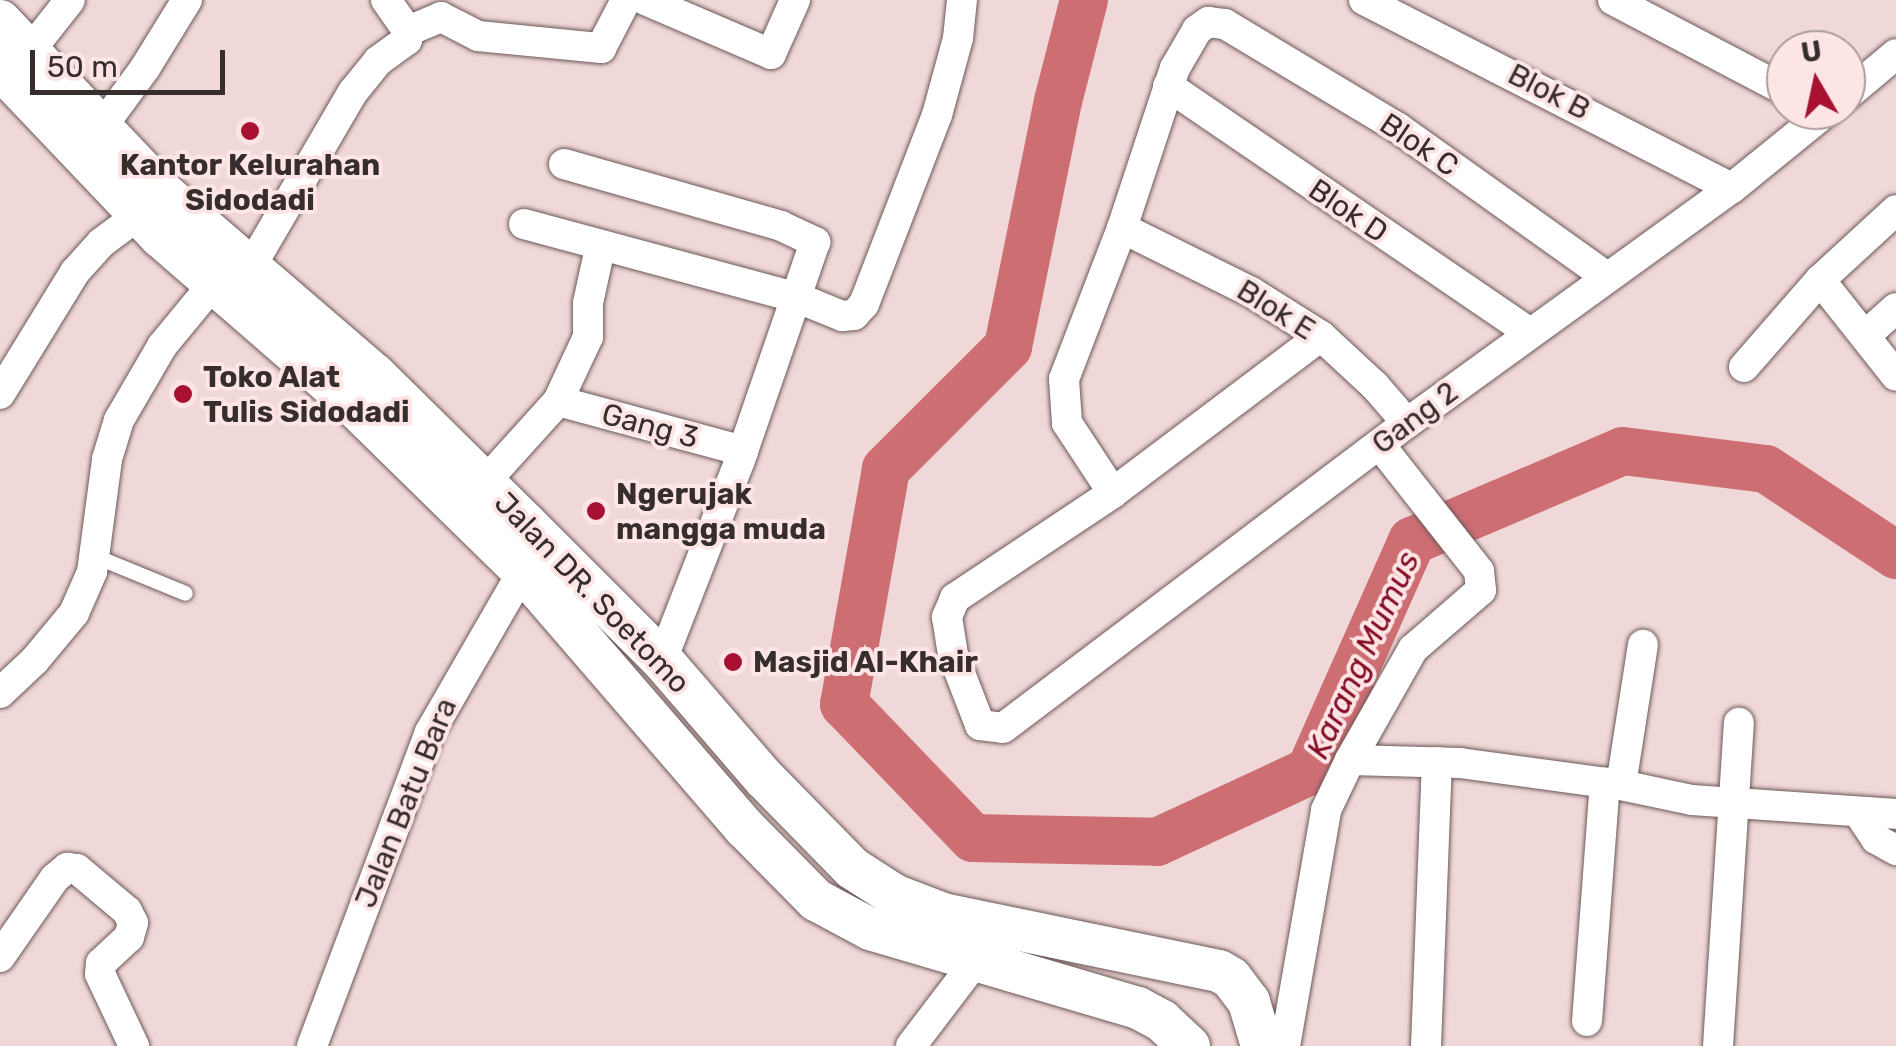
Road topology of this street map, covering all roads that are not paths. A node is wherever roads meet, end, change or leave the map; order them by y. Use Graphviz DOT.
graph roads {
  1 [pos="70,0"];
  2 [pos="186,0"];
  3 [pos="386,0"];
  4 [pos="626,0"];
  5 [pos="645,0"];
  6 [pos="795,0"];
  7 [pos="962,0"];
  8 [pos="1364,0"];
  9 [pos="1613,0"];
  10 [pos="0,21"];
  11 [pos="408,31"];
  12 [pos="1892,68"];
  13 [pos="10,69"];
  14 [pos="1766,80"];
  15 [pos="1866,84"];
  16 [pos="1168,86"];
  17 [pos="100,128"];
  18 [pos="1802,130"];
  19 [pos="564,164"];
  20 [pos="1732,188"];
  21 [pos="1896,210"];
  22 [pos="140,214"];
  23 [pos="524,224"];
  24 [pos="1122,228"];
  25 [pos="600,248"];
  26 [pos="1607,277"];
  27 [pos="1820,280"];
  28 [pos="230,282"];
  29 [pos="798,298"];
  30 [pos="1896,308"];
  31 [pos="1530,333"];
  32 [pos="1866,335"];
  33 [pos="1321,336"];
  34 [pos="1744,367"];
  35 [pos="1896,376"];
  36 [pos="0,394"];
  37 [pos="558,400"];
  38 [pos="1408,423"];
  39 [pos="743,451"];
  40 [pos="1387,454"];
  41 [pos="484,483"];
  42 [pos="1114,493"];
  43 [pos="95,556"];
  44 [pos="524,570"];
  45 [pos="185,593"];
  46 [pos="1643,645"];
  47 [pos="662,660"];
  48 [pos="0,693"];
  49 [pos="1739,723"];
  50 [pos="1350,760"];
  51 [pos="1436,762"];
  52 [pos="1613,784"];
  53 [pos="1736,804"];
  54 [pos="1858,812"];
  55 [pos="1896,814"];
  56 [pos="1896,850"];
  57 [pos="8,946"];
  58 [pos="978,958"];
  59 [pos="1587,1021"];
  60 [pos="1267,1036"];
  61 [pos="134,1046"];
  62 [pos="312,1046"];
  63 [pos="911,1046"];
  64 [pos="1189,1046"];
  65 [pos="1426,1046"];
  66 [pos="1718,1046"];
  1 -- 13 [label="street"];
  2 -- 17 [label="street"];
  3 -- 11 [label="street"];
  4 -- 11 [label="street"];
  5 -- 6 [label="street"];
  7 -- 29 [label="street"];
  8 -- 20 [label="street, Blok B"];
  9 -- 14 [label="street"];
  10 -- 13 [label="street, Jalan DR. Soetomo"];
  11 -- 28 [label="street"];
  12 -- 15 [label="street, Gang 2"];
  13 -- 17 [label="street, Jalan DR. Soetomo"];
  13 -- 22 [label="street, Jalan DR. Soetomo"];
  16 -- 24 [label="street"];
  16 -- 26 [label="street, Blok C"];
  16 -- 31 [label="street, Blok D"];
  17 -- 28 [label="street, Jalan DR. Soetomo"];
  18 -- 20 [label="street, Gang 2"];
  19 -- 29 [label="street"];
  20 -- 26 [label="street, Gang 2"];
  21 -- 27 [label="street"];
  22 -- 28 [label="street, Jalan DR. Soetomo"];
  22 -- 36 [label="street"];
  23 -- 25 [label="street"];
  24 -- 33 [label="street, Blok E"];
  24 -- 42 [label="street"];
  25 -- 29 [label="street"];
  25 -- 37 [label="street, Gang 3"];
  26 -- 31 [label="street, Gang 2"];
  27 -- 32 [label="street"];
  27 -- 34 [label="street"];
  28 -- 41 [label="street, Jalan DR. Soetomo"];
  28 -- 43 [label="street"];
  28 -- 44 [label="street, Jalan DR. Soetomo"];
  29 -- 39 [label="street"];
  30 -- 32 [label="street"];
  31 -- 38 [label="street, Gang 2"];
  32 -- 35 [label="street"];
  33 -- 38 [label="street, Blok E"];
  33 -- 42 [label="street"];
  37 -- 39 [label="street, Gang 3"];
  37 -- 41 [label="street, Gang 3"];
  38 -- 40 [label="street, Gang 2"];
  39 -- 47 [label="street"];
  40 -- 42 [label="street, Gang 2"];
  40 -- 50 [label="street"];
  41 -- 47 [label="street, Jalan DR. Soetomo"];
  43 -- 45 [label="lane"];
  43 -- 48 [label="street"];
  44 -- 58 [label="street, Jalan DR. Soetomo"];
  44 -- 62 [label="street, Jalan Batu Bara"];
  46 -- 52 [label="street"];
  47 -- 60 [label="street, Jalan DR. Soetomo"];
  49 -- 53 [label="street"];
  50 -- 51 [label="street"];
  50 -- 60 [label="street"];
  51 -- 52 [label="street"];
  51 -- 65 [label="street"];
  52 -- 53 [label="street"];
  52 -- 59 [label="street"];
  53 -- 54 [label="street"];
  53 -- 66 [label="street"];
  54 -- 55 [label="street"];
  54 -- 56 [label="street"];
  57 -- 61 [label="street"];
  58 -- 63 [label="street"];
  58 -- 64 [label="street, Jalan DR. Soetomo"];
}
